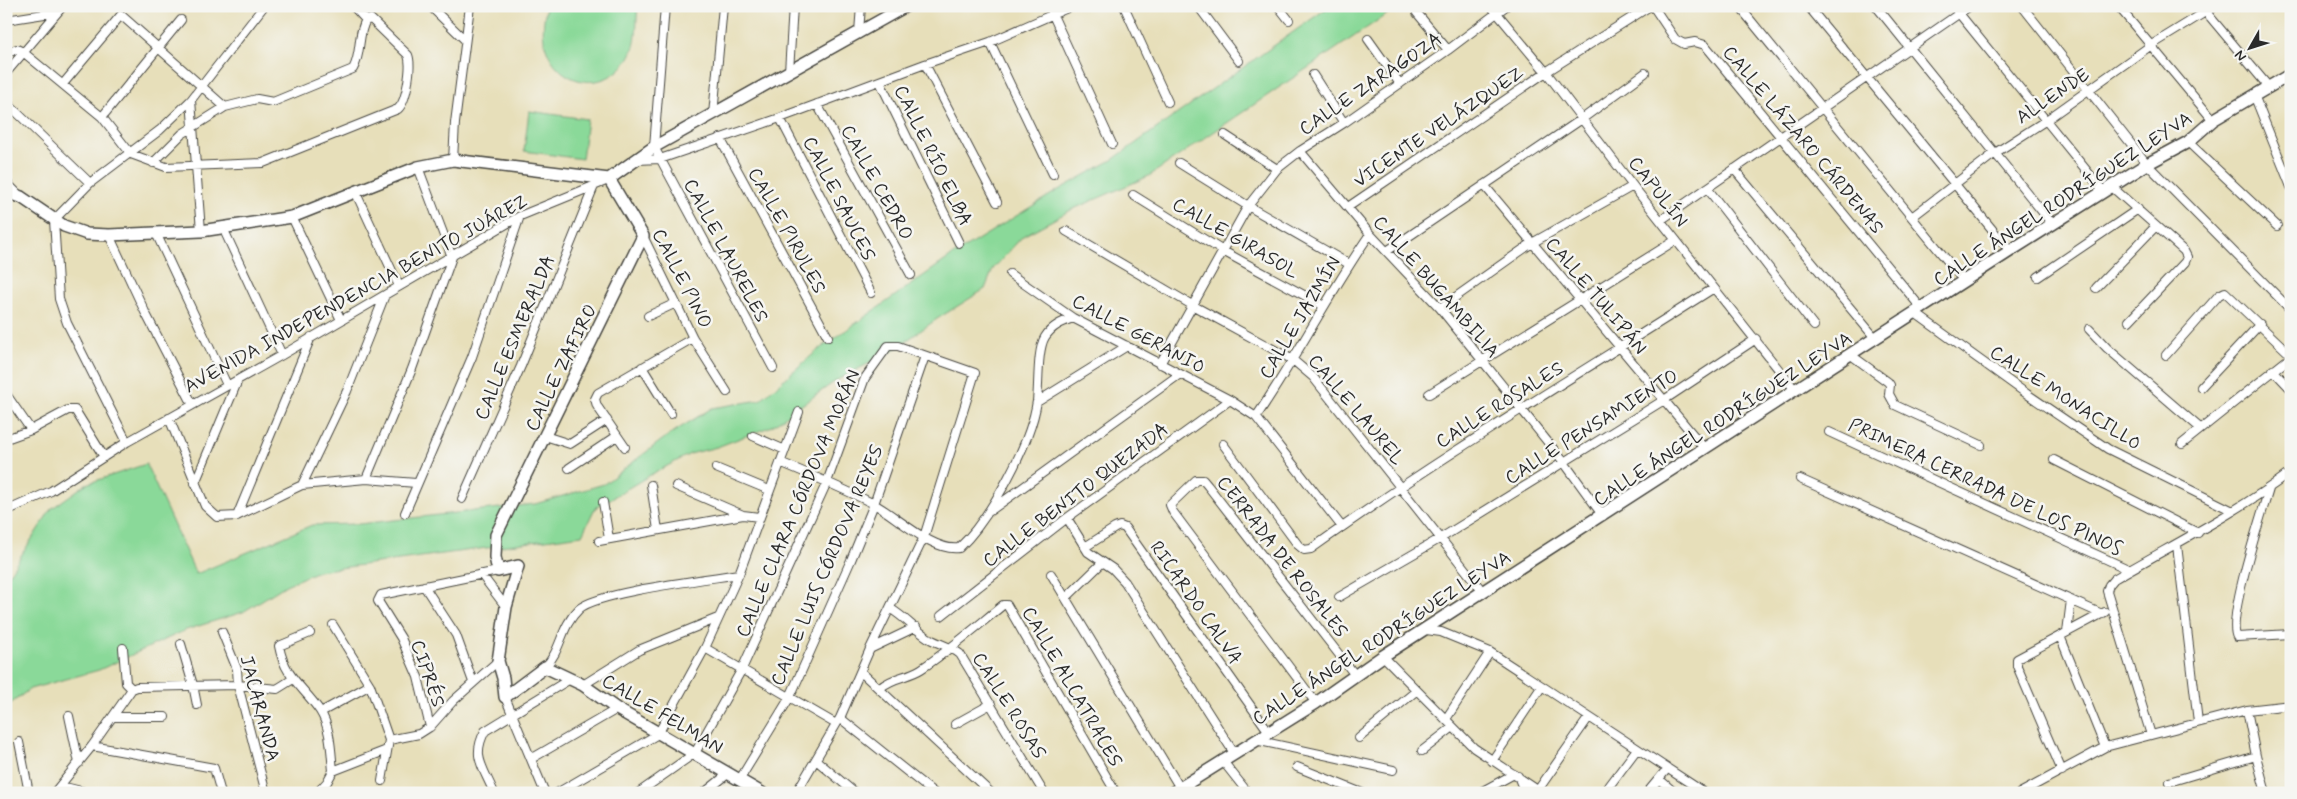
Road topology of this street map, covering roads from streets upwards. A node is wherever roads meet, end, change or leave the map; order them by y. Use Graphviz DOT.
graph roads {
  1 [pos="264,6"];
  2 [pos="353,6"];
  3 [pos="430,6"];
  4 [pos="470,6"];
  5 [pos="665,6"];
  6 [pos="723,6"];
  7 [pos="794,6"];
  8 [pos="861,6"];
  9 [pos="906,6"];
  10 [pos="1072,6"];
  11 [pos="1124,6"];
  12 [pos="1198,6"];
  13 [pos="1278,6"];
  14 [pos="1491,6"];
  15 [pos="1506,6"];
  16 [pos="1650,6"];
  17 [pos="1654,6"];
  18 [pos="1808,6"];
  19 [pos="1876,6"];
  20 [pos="1953,6"];
  21 [pos="1970,6"];
  22 [pos="2022,6"];
  23 [pos="2118,6"];
  24 [pos="2215,6"];
  25 [pos="60,9"];
  26 [pos="2203,10"];
  27 [pos="1743,11"];
  28 [pos="1052,13"];
  29 [pos="1417,13"];
  30 [pos="1496,13"];
  31 [pos="1960,14"];
  32 [pos="6,20"];
  33 [pos="181,20"];
  34 [pos="366,20"];
  35 [pos="1288,20"];
  36 [pos="859,32"];
  37 [pos="1368,39"];
  38 [pos="465,40"];
  39 [pos="990,42"];
  40 [pos="2150,46"];
  41 [pos="159,48"];
  42 [pos="1910,48"];
  43 [pos="1448,50"];
  44 [pos="23,52"];
  45 [pos="6,53"];
  46 [pos="1239,61"];
  47 [pos="925,64"];
  48 [pos="789,72"];
  49 [pos="1546,72"];
  50 [pos="6,73"];
  51 [pos="1645,73"];
  52 [pos="2291,74"];
  53 [pos="1313,75"];
  54 [pos="1867,78"];
  55 [pos="880,82"];
  56 [pos="63,84"];
  57 [pos="1400,84"];
  58 [pos="204,86"];
  59 [pos="2268,86"];
  60 [pos="2090,90"];
  61 [pos="2254,95"];
  62 [pos="191,100"];
  63 [pos="6,102"];
  64 [pos="1168,102"];
  65 [pos="818,104"];
  66 [pos="225,107"];
  67 [pos="1821,108"];
  68 [pos="713,115"];
  69 [pos="102,117"];
  70 [pos="780,118"];
  71 [pos="1582,119"];
  72 [pos="2213,120"];
  73 [pos="2046,121"];
  74 [pos="1344,123"];
  75 [pos="195,127"];
  76 [pos="1225,135"];
  77 [pos="1781,137"];
  78 [pos="720,138"];
  79 [pos="2188,142"];
  80 [pos="1112,144"];
  81 [pos="654,147"];
  82 [pos="1300,151"];
  83 [pos="1995,153"];
  84 [pos="131,154"];
  85 [pos="660,159"];
  86 [pos="453,160"];
  87 [pos="637,160"];
  88 [pos="153,163"];
  89 [pos="1179,163"];
  90 [pos="197,164"];
  91 [pos="2147,164"];
  92 [pos="418,167"];
  93 [pos="1277,169"];
  94 [pos="1734,169"];
  95 [pos="1054,174"];
  96 [pos="609,179"];
  97 [pos="6,182"];
  98 [pos="90,183"];
  99 [pos="1955,183"];
  100 [pos="1484,185"];
  101 [pos="594,186"];
  102 [pos="1633,186"];
  103 [pos="2291,187"];
  104 [pos="1707,188"];
  105 [pos="2108,189"];
  106 [pos="355,191"];
  107 [pos="6,192"];
  108 [pos="1133,195"];
  109 [pos="21,197"];
  110 [pos="997,202"];
  111 [pos="1248,206"];
  112 [pos="1348,207"];
  113 [pos="2138,209"];
  114 [pos="520,216"];
  115 [pos="292,217"];
  116 [pos="1912,217"];
  117 [pos="54,220"];
  118 [pos="1661,220"];
  119 [pos="2053,225"];
  120 [pos="2156,226"];
  121 [pos="2277,226"];
  122 [pos="223,228"];
  123 [pos="201,231"];
  124 [pos="1066,231"];
  125 [pos="156,233"];
  126 [pos="1370,234"];
  127 [pos="109,235"];
  128 [pos="643,236"];
  129 [pos="1676,240"];
  130 [pos="959,243"];
  131 [pos="1532,243"];
  132 [pos="1223,251"];
  133 [pos="1387,251"];
  134 [pos="2010,251"];
  135 [pos="452,257"];
  136 [pos="1349,264"];
  137 [pos="1010,274"];
  138 [pos="911,275"];
  139 [pos="2038,277"];
  140 [pos="1964,281"];
  141 [pos="399,286"];
  142 [pos="1714,288"];
  143 [pos="2096,288"];
  144 [pos="871,293"];
  145 [pos="385,295"];
  146 [pos="1580,300"];
  147 [pos="676,302"];
  148 [pos="1192,305"];
  149 [pos="1324,306"];
  150 [pos="1440,308"];
  151 [pos="2291,310"];
  152 [pos="1919,311"];
  153 [pos="648,316"];
  154 [pos="1073,318"];
  155 [pos="341,320"];
  156 [pos="2129,321"];
  157 [pos="2260,324"];
  158 [pos="1814,326"];
  159 [pos="2089,329"];
  160 [pos="311,337"];
  161 [pos="828,337"];
  162 [pos="693,338"];
  163 [pos="1756,339"];
  164 [pos="1876,339"];
  165 [pos="1127,346"];
  166 [pos="1619,348"];
  167 [pos="282,355"];
  168 [pos="1851,355"];
  169 [pos="2166,355"];
  170 [pos="926,356"];
  171 [pos="2291,356"];
  172 [pos="1293,360"];
  173 [pos="1481,360"];
  174 [pos="1160,364"];
  175 [pos="642,367"];
  176 [pos="773,368"];
  177 [pos="2273,370"];
  178 [pos="1180,374"];
  179 [pos="238,380"];
  180 [pos="227,385"];
  181 [pos="2201,387"];
  182 [pos="2291,389"];
  183 [pos="1795,390"];
  184 [pos="727,392"];
  185 [pos="6,394"];
  186 [pos="1429,394"];
  187 [pos="1230,400"];
  188 [pos="1664,400"];
  189 [pos="1037,402"];
  190 [pos="193,405"];
  191 [pos="1520,409"];
  192 [pos="799,412"];
  193 [pos="671,414"];
  194 [pos="1256,417"];
  195 [pos="168,418"];
  196 [pos="607,420"];
  197 [pos="2200,428"];
  198 [pos="31,430"];
  199 [pos="1829,432"];
  200 [pos="545,436"];
  201 [pos="617,436"];
  202 [pos="753,436"];
  203 [pos="6,439"];
  204 [pos="127,442"];
  205 [pos="1223,444"];
  206 [pos="2182,444"];
  207 [pos="1981,445"];
  208 [pos="625,447"];
  209 [pos="1705,449"];
  210 [pos="785,450"];
  211 [pos="104,457"];
  212 [pos="2054,460"];
  213 [pos="1563,461"];
  214 [pos="780,462"];
  215 [pos="569,468"];
  216 [pos="716,468"];
  217 [pos="2291,472"];
  218 [pos="366,478"];
  219 [pos="1800,479"];
  220 [pos="827,482"];
  221 [pos="195,483"];
  222 [pos="416,483"];
  223 [pos="302,485"];
  224 [pos="651,485"];
  225 [pos="676,486"];
  226 [pos="1401,486"];
  227 [pos="2269,489"];
  228 [pos="769,490"];
  229 [pos="462,499"];
  230 [pos="603,502"];
  231 [pos="874,504"];
  232 [pos="6,511"];
  233 [pos="2233,511"];
  234 [pos="988,512"];
  235 [pos="405,513"];
  236 [pos="743,514"];
  237 [pos="238,516"];
  238 [pos="1602,516"];
  239 [pos="759,517"];
  240 [pos="1067,518"];
  241 [pos="1342,527"];
  242 [pos="658,530"];
  243 [pos="2198,533"];
  244 [pos="924,537"];
  245 [pos="1441,538"];
  246 [pos="609,539"];
  247 [pos="599,541"];
  248 [pos="2176,544"];
  249 [pos="1085,547"];
  250 [pos="1102,563"];
  251 [pos="2130,570"];
  252 [pos="498,571"];
  253 [pos="481,574"];
  254 [pos="739,574"];
  255 [pos="1051,574"];
  256 [pos="424,586"];
  257 [pos="1483,592"];
  258 [pos="1339,597"];
  259 [pos="1066,598"];
  260 [pos="2071,600"];
  261 [pos="506,607"];
  262 [pos="2113,608"];
  263 [pos="891,609"];
  264 [pos="2102,614"];
  265 [pos="940,616"];
  266 [pos="718,618"];
  267 [pos="333,625"];
  268 [pos="916,627"];
  269 [pos="1426,630"];
  270 [pos="222,632"];
  271 [pos="310,633"];
  272 [pos="2064,634"];
  273 [pos="2291,634"];
  274 [pos="180,644"];
  275 [pos="123,648"];
  276 [pos="705,648"];
  277 [pos="952,648"];
  278 [pos="870,649"];
  279 [pos="1490,652"];
  280 [pos="1382,656"];
  281 [pos="498,661"];
  282 [pos="545,666"];
  283 [pos="742,669"];
  284 [pos="861,672"];
  285 [pos="1355,675"];
  286 [pos="293,679"];
  287 [pos="570,679"];
  288 [pos="473,682"];
  289 [pos="193,685"];
  290 [pos="238,685"];
  291 [pos="370,685"];
  292 [pos="583,685"];
  293 [pos="1542,686"];
  294 [pos="880,688"];
  295 [pos="132,689"];
  296 [pos="1416,691"];
  297 [pos="505,697"];
  298 [pos="790,697"];
  299 [pos="1316,703"];
  300 [pos="991,704"];
  301 [pos="197,705"];
  302 [pos="2291,705"];
  303 [pos="617,710"];
  304 [pos="2247,710"];
  305 [pos="321,712"];
  306 [pos="513,715"];
  307 [pos="69,716"];
  308 [pos="113,717"];
  309 [pos="165,717"];
  310 [pos="1589,717"];
  311 [pos="1446,719"];
  312 [pos="838,721"];
  313 [pos="2198,722"];
  314 [pos="954,724"];
  315 [pos="430,727"];
  316 [pos="1452,727"];
  317 [pos="1269,732"];
  318 [pos="658,734"];
  319 [pos="2151,735"];
  320 [pos="1359,738"];
  321 [pos="389,740"];
  322 [pos="1255,740"];
  323 [pos="19,742"];
  324 [pos="92,746"];
  325 [pos="2105,747"];
  326 [pos="1637,749"];
  327 [pos="387,750"];
  328 [pos="1422,751"];
  329 [pos="695,753"];
  330 [pos="1234,753"];
  331 [pos="2256,756"];
  332 [pos="531,759"];
  333 [pos="816,760"];
  334 [pos="1222,760"];
  335 [pos="1492,760"];
  336 [pos="79,763"];
  337 [pos="1297,768"];
  338 [pos="1667,769"];
  339 [pos="1393,770"];
  340 [pos="2062,771"];
  341 [pos="333,772"];
  342 [pos="729,773"];
  343 [pos="1516,775"];
  344 [pos="740,779"];
  345 [pos="1659,779"];
  346 [pos="382,781"];
  347 [pos="2169,782"];
  348 [pos="61,786"];
  349 [pos="1176,790"];
  350 [pos="1540,791"];
  351 [pos="29,793"];
  352 [pos="54,793"];
  353 [pos="87,793"];
  354 [pos="221,793"];
  355 [pos="266,793"];
  356 [pos="316,793"];
  357 [pos="494,793"];
  358 [pos="545,793"];
  359 [pos="557,793"];
  360 [pos="638,793"];
  361 [pos="704,793"];
  362 [pos="762,793"];
  363 [pos="796,793"];
  364 [pos="855,793"];
  365 [pos="934,793"];
  366 [pos="991,793"];
  367 [pos="1044,793"];
  368 [pos="1116,793"];
  369 [pos="1248,793"];
  370 [pos="1362,793"];
  371 [pos="1479,793"];
  372 [pos="1525,793"];
  373 [pos="1604,793"];
  374 [pos="1647,793"];
  375 [pos="1675,793"];
  376 [pos="1705,793"];
  377 [pos="2020,793"];
  378 [pos="2266,793"];
  1 -- 58 [label="street"];
  2 -- 34 [label="street"];
  3 -- 38 [label="street"];
  4 -- 38 [label="street"];
  5 -- 81 [label="street"];
  6 -- 68 [label="street"];
  7 -- 48 [label="street"];
  8 -- 36 [label="street"];
  9 -- 36 [label="street, AVENIDA INDEPENDENCIA BENITO JUÁREZ"];
  10 -- 28 [label="street"];
  11 -- 64 [label="street"];
  12 -- 46 [label="street"];
  13 -- 35 [label="street"];
  14 -- 30 [label="street, CAPULÍN"];
  15 -- 30 [label="street, CALLE ZARAGOZA"];
  16 -- 49 [label="street, VICENTE VELÁZQUEZ"];
  17 -- 77 [label="street, CALLE LÁZARO CÁRDENAS"];
  18 -- 54 [label="street"];
  19 -- 42 [label="street"];
  20 -- 31 [label="street"];
  21 -- 31 [label="street"];
  22 -- 60 [label="street"];
  23 -- 40 [label="street"];
  24 -- 26 [label="street, ALLENDE"];
  25 -- 32 [label="street"];
  25 -- 44 [label="street"];
  26 -- 40 [label="street, ALLENDE"];
  26 -- 59 [label="street"];
  27 -- 67 [label="street"];
  28 -- 39 [label="street"];
  28 -- 80 [label="street"];
  29 -- 43 [label="street"];
  30 -- 43 [label="street, CALLE ZARAGOZA"];
  30 -- 49 [label="street, CAPULÍN"];
  31 -- 42 [label="street"];
  31 -- 73 [label="street"];
  33 -- 41 [label="street"];
  34 -- 66 [label="street"];
  34 -- 90 [label="street"];
  36 -- 48 [label="street, AVENIDA INDEPENDENCIA BENITO JUÁREZ"];
  37 -- 57 [label="street"];
  38 -- 86 [label="street"];
  39 -- 47 [label="street"];
  39 -- 95 [label="street"];
  40 -- 60 [label="street, ALLENDE"];
  40 -- 72 [label="street"];
  41 -- 56 [label="street"];
  41 -- 58 [label="street"];
  41 -- 69 [label="street"];
  42 -- 54 [label="street"];
  42 -- 83 [label="street"];
  43 -- 57 [label="street, CALLE ZARAGOZA"];
  44 -- 45 [label="street"];
  44 -- 50 [label="street"];
  44 -- 56 [label="street"];
  47 -- 55 [label="street"];
  47 -- 110 [label="street"];
  48 -- 68 [label="street, AVENIDA INDEPENDENCIA BENITO JUÁREZ"];
  49 -- 71 [label="street, CAPULÍN"];
  49 -- 112 [label="street, VICENTE VELÁZQUEZ"];
  51 -- 71 [label="street"];
  52 -- 59 [label="street, CALLE ÁNGEL RODRÍGUEZ LEYVA"];
  53 -- 74 [label="street"];
  54 -- 67 [label="street"];
  54 -- 99 [label="street"];
  55 -- 65 [label="street"];
  55 -- 130 [label="street, CALLE RÍO ELBA"];
  56 -- 69 [label="street"];
  57 -- 74 [label="street, CALLE ZARAGOZA"];
  58 -- 62 [label="street"];
  58 -- 66 [label="street"];
  59 -- 61 [label="street, CALLE ÁNGEL RODRÍGUEZ LEYVA"];
  60 -- 73 [label="street, ALLENDE"];
  60 -- 91 [label="street"];
  61 -- 72 [label="street, CALLE ÁNGEL RODRÍGUEZ LEYVA"];
  61 -- 103 [label="street"];
  62 -- 75 [label="street"];
  62 -- 84 [label="street"];
  63 -- 98 [label="street"];
  65 -- 70 [label="street"];
  65 -- 138 [label="street, CALLE CEDRO"];
  66 -- 75 [label="street"];
  67 -- 77 [label="street"];
  67 -- 116 [label="street"];
  68 -- 81 [label="street, AVENIDA INDEPENDENCIA BENITO JUÁREZ"];
  69 -- 84 [label="street"];
  70 -- 78 [label="street"];
  70 -- 144 [label="street, CALLE SAUCES"];
  71 -- 100 [label="street"];
  71 -- 102 [label="street, CAPULÍN"];
  72 -- 79 [label="street, CALLE ÁNGEL RODRÍGUEZ LEYVA"];
  73 -- 83 [label="street, ALLENDE"];
  73 -- 105 [label="street"];
  74 -- 82 [label="street, CALLE ZARAGOZA"];
  75 -- 88 [label="street"];
  75 -- 90 [label="street"];
  76 -- 93 [label="street"];
  77 -- 94 [label="street"];
  77 -- 152 [label="street, CALLE LÁZARO CÁRDENAS"];
  78 -- 85 [label="street"];
  78 -- 161 [label="street, CALLE PIRULES"];
  79 -- 91 [label="street, CALLE ÁNGEL RODRÍGUEZ LEYVA"];
  79 -- 121 [label="street"];
  81 -- 85 [label="street, CALLE LAURELES"];
  81 -- 87 [label="street, AVENIDA INDEPENDENCIA BENITO JUÁREZ"];
  82 -- 93 [label="street, CALLE ZARAGOZA"];
  82 -- 112 [label="street, CALLE BUGAMBILIA"];
  83 -- 99 [label="street, ALLENDE"];
  83 -- 119 [label="street"];
  84 -- 88 [label="street"];
  84 -- 98 [label="street"];
  85 -- 87 [label="street"];
  85 -- 176 [label="street, CALLE LAURELES"];
  86 -- 92 [label="street"];
  86 -- 96 [label="street"];
  87 -- 96 [label="street, AVENIDA INDEPENDENCIA BENITO JUÁREZ"];
  88 -- 90 [label="street"];
  89 -- 111 [label="street"];
  90 -- 123 [label="street"];
  91 -- 105 [label="street, CALLE ÁNGEL RODRÍGUEZ LEYVA"];
  91 -- 151 [label="street"];
  92 -- 106 [label="street"];
  92 -- 135 [label="street"];
  93 -- 111 [label="street, CALLE ZARAGOZA"];
  94 -- 104 [label="street"];
  94 -- 164 [label="street"];
  96 -- 101 [label="street, AVENIDA INDEPENDENCIA BENITO JUÁREZ"];
  96 -- 128 [label="street, CALLE PINO"];
  97 -- 109 [label="street"];
  98 -- 117 [label="street"];
  99 -- 116 [label="street, ALLENDE"];
  99 -- 134 [label="street"];
  100 -- 131 [label="street, CALLE TULIPÁN"];
  100 -- 133 [label="street"];
  101 -- 114 [label="street, AVENIDA INDEPENDENCIA BENITO JUÁREZ"];
  101 -- 229 [label="street, CALLE ESMERALDA"];
  102 -- 118 [label="street, CAPULÍN"];
  102 -- 131 [label="street"];
  104 -- 118 [label="street"];
  104 -- 158 [label="street"];
  105 -- 113 [label="street"];
  105 -- 119 [label="street, CALLE ÁNGEL RODRÍGUEZ LEYVA"];
  106 -- 115 [label="street"];
  106 -- 141 [label="street"];
  107 -- 109 [label="street"];
  108 -- 132 [label="street, CALLE GIRASOL"];
  109 -- 117 [label="street"];
  111 -- 132 [label="street, CALLE ZARAGOZA"];
  111 -- 136 [label="street"];
  112 -- 126 [label="street, CALLE BUGAMBILIA"];
  113 -- 120 [label="street"];
  113 -- 139 [label="street"];
  114 -- 135 [label="street, AVENIDA INDEPENDENCIA BENITO JUÁREZ"];
  114 -- 222 [label="street"];
  115 -- 122 [label="street"];
  115 -- 155 [label="street"];
  116 -- 140 [label="street"];
  117 -- 127 [label="street"];
  117 -- 204 [label="street"];
  118 -- 129 [label="street, CAPULÍN"];
  119 -- 134 [label="street, CALLE ÁNGEL RODRÍGUEZ LEYVA"];
  120 -- 143 [label="street"];
  120 -- 156 [label="street"];
  122 -- 123 [label="street"];
  122 -- 167 [label="street"];
  123 -- 125 [label="street"];
  124 -- 148 [label="street, CALLE LAUREL"];
  125 -- 127 [label="street"];
  125 -- 180 [label="street"];
  126 -- 133 [label="street, CALLE BUGAMBILIA"];
  126 -- 136 [label="street, CALLE JAZMÍN"];
  127 -- 190 [label="street"];
  128 -- 147 [label="street, CALLE PINO"];
  128 -- 200 [label="street, CALLE ZAFIRO"];
  129 -- 142 [label="street, CAPULÍN"];
  129 -- 146 [label="street"];
  131 -- 146 [label="street, CALLE TULIPÁN"];
  131 -- 150 [label="street"];
  132 -- 148 [label="street, CALLE ZARAGOZA"];
  132 -- 149 [label="street, CALLE GIRASOL"];
  133 -- 150 [label="street, CALLE BUGAMBILIA"];
  134 -- 140 [label="street, CALLE ÁNGEL RODRÍGUEZ LEYVA"];
  135 -- 141 [label="street, AVENIDA INDEPENDENCIA BENITO JUÁREZ"];
  135 -- 218 [label="street"];
  136 -- 149 [label="street, CALLE JAZMÍN"];
  137 -- 154 [label="street, CALLE GERANIO"];
  140 -- 152 [label="street, CALLE ÁNGEL RODRÍGUEZ LEYVA"];
  141 -- 145 [label="street, AVENIDA INDEPENDENCIA BENITO JUÁREZ"];
  142 -- 163 [label="street, CAPULÍN"];
  142 -- 166 [label="street, CALLE ROSALES"];
  145 -- 155 [label="street, AVENIDA INDEPENDENCIA BENITO JUÁREZ"];
  145 -- 223 [label="street"];
  146 -- 166 [label="street, CALLE TULIPÁN"];
  146 -- 173 [label="street"];
  147 -- 153 [label="street"];
  147 -- 162 [label="street, CALLE PINO"];
  148 -- 172 [label="street, CALLE LAUREL"];
  148 -- 174 [label="street, CALLE ZARAGOZA"];
  149 -- 172 [label="street, CALLE JAZMÍN"];
  150 -- 173 [label="street, CALLE BUGAMBILIA"];
  152 -- 164 [label="street, CALLE ÁNGEL RODRÍGUEZ LEYVA"];
  152 -- 233 [label="street, CALLE MONACILLO"];
  154 -- 165 [label="street, CALLE GERANIO"];
  154 -- 189 [label="street"];
  155 -- 160 [label="street, AVENIDA INDEPENDENCIA BENITO JUÁREZ"];
  157 -- 169 [label="street"];
  157 -- 171 [label="street"];
  157 -- 181 [label="street"];
  159 -- 197 [label="street"];
  160 -- 167 [label="street, AVENIDA INDEPENDENCIA BENITO JUÁREZ"];
  160 -- 237 [label="street"];
  162 -- 175 [label="street"];
  162 -- 184 [label="street, CALLE PINO"];
  163 -- 183 [label="street, CAPULÍN"];
  163 -- 188 [label="street, CALLE PENSAMIENTO"];
  164 -- 168 [label="street, CALLE ÁNGEL RODRÍGUEZ LEYVA"];
  165 -- 174 [label="street, CALLE GERANIO"];
  165 -- 189 [label="street"];
  166 -- 188 [label="street, CALLE TULIPÁN"];
  166 -- 191 [label="street, CALLE ROSALES"];
  167 -- 179 [label="street, AVENIDA INDEPENDENCIA BENITO JUÁREZ"];
  168 -- 183 [label="street, CALLE ÁNGEL RODRÍGUEZ LEYVA"];
  168 -- 207 [label="street"];
  170 -- 220 [label="street, CALLE CLARA CÓRDOVA MORÁN"];
  170 -- 231 [label="street, CALLE LUIS CÓRDOVA REYES"];
  170 -- 244 [label="street"];
  171 -- 177 [label="street"];
  172 -- 194 [label="street, CALLE JAZMÍN"];
  172 -- 226 [label="street, CALLE LAUREL"];
  173 -- 186 [label="street"];
  173 -- 191 [label="street, CALLE BUGAMBILIA"];
  174 -- 178 [label="street, CALLE GERANIO"];
  175 -- 193 [label="street"];
  175 -- 196 [label="street"];
  177 -- 182 [label="street"];
  177 -- 197 [label="street"];
  178 -- 187 [label="street, CALLE GERANIO"];
  178 -- 234 [label="street"];
  179 -- 180 [label="street, AVENIDA INDEPENDENCIA BENITO JUÁREZ"];
  179 -- 221 [label="street"];
  180 -- 190 [label="street, AVENIDA INDEPENDENCIA BENITO JUÁREZ"];
  183 -- 209 [label="street, CALLE ÁNGEL RODRÍGUEZ LEYVA"];
  185 -- 198 [label="street"];
  187 -- 194 [label="street, CALLE GERANIO"];
  187 -- 240 [label="street, CALLE BENITO QUEZADA"];
  188 -- 209 [label="street, CALLE TULIPÁN"];
  188 -- 213 [label="street, CALLE PENSAMIENTO"];
  189 -- 234 [label="street"];
  190 -- 195 [label="street, AVENIDA INDEPENDENCIA BENITO JUÁREZ"];
  191 -- 213 [label="street, CALLE BUGAMBILIA"];
  191 -- 226 [label="street, CALLE ROSALES"];
  192 -- 210 [label="street"];
  194 -- 241 [label="street, CALLE GERANIO"];
  195 -- 204 [label="street, AVENIDA INDEPENDENCIA BENITO JUÁREZ"];
  195 -- 221 [label="street"];
  196 -- 200 [label="street"];
  196 -- 201 [label="street"];
  197 -- 206 [label="street"];
  198 -- 203 [label="street"];
  198 -- 211 [label="street"];
  199 -- 251 [label="street, PRIMERA CERRADA DE LOS PINOS"];
  200 -- 252 [label="street, CALLE ZAFIRO"];
  201 -- 208 [label="street"];
  201 -- 215 [label="street"];
  202 -- 210 [label="street"];
  204 -- 211 [label="street, AVENIDA INDEPENDENCIA BENITO JUÁREZ"];
  205 -- 241 [label="street, CALLE ROSALES"];
  209 -- 238 [label="street, CALLE ÁNGEL RODRÍGUEZ LEYVA"];
  210 -- 214 [label="street"];
  211 -- 232 [label="street, AVENIDA INDEPENDENCIA BENITO JUÁREZ"];
  212 -- 243 [label="street"];
  213 -- 238 [label="street, CALLE BUGAMBILIA"];
  213 -- 245 [label="street, CALLE PENSAMIENTO"];
  214 -- 220 [label="street"];
  214 -- 228 [label="street"];
  216 -- 228 [label="street"];
  217 -- 227 [label="street"];
  218 -- 222 [label="street"];
  218 -- 223 [label="street"];
  219 -- 260 [label="street"];
  220 -- 231 [label="street"];
  220 -- 283 [label="street, CALLE CLARA CÓRDOVA MORÁN"];
  221 -- 237 [label="street"];
  222 -- 235 [label="street"];
  223 -- 237 [label="street"];
  224 -- 242 [label="street"];
  225 -- 236 [label="street"];
  226 -- 241 [label="street, CALLE ROSALES"];
  226 -- 245 [label="street, CALLE LAUREL"];
  227 -- 233 [label="street"];
  227 -- 273 [label="street"];
  228 -- 239 [label="street"];
  230 -- 246 [label="street"];
  231 -- 244 [label="street"];
  231 -- 298 [label="street, CALLE LUIS CÓRDOVA REYES"];
  233 -- 243 [label="street"];
  234 -- 244 [label="street"];
  236 -- 239 [label="street"];
  236 -- 242 [label="street"];
  238 -- 257 [label="street, CALLE ÁNGEL RODRÍGUEZ LEYVA"];
  239 -- 254 [label="street"];
  240 -- 249 [label="street"];
  240 -- 265 [label="street, CALLE BENITO QUEZADA"];
  242 -- 246 [label="street"];
  243 -- 248 [label="street"];
  244 -- 263 [label="street"];
  245 -- 257 [label="street, CALLE LAUREL"];
  245 -- 258 [label="street, CALLE PENSAMIENTO"];
  246 -- 247 [label="street"];
  248 -- 251 [label="street"];
  248 -- 313 [label="street"];
  249 -- 250 [label="street"];
  249 -- 317 [label="street, RICARDO CALVA"];
  250 -- 259 [label="street"];
  250 -- 330 [label="street"];
  251 -- 262 [label="street"];
  252 -- 253 [label="street"];
  252 -- 261 [label="street"];
  253 -- 256 [label="street"];
  253 -- 261 [label="street"];
  254 -- 266 [label="street"];
  254 -- 282 [label="street"];
  255 -- 259 [label="street"];
  256 -- 288 [label="street"];
  256 -- 315 [label="street, CIPRÉS"];
  257 -- 269 [label="street, CALLE ÁNGEL RODRÍGUEZ LEYVA"];
  259 -- 349 [label="street"];
  260 -- 264 [label="street"];
  260 -- 272 [label="street"];
  261 -- 281 [label="street"];
  262 -- 264 [label="street"];
  262 -- 319 [label="street"];
  263 -- 268 [label="street, CALLE ROSAS"];
  263 -- 278 [label="street"];
  264 -- 272 [label="street"];
  266 -- 276 [label="street"];
  266 -- 292 [label="street"];
  267 -- 291 [label="street"];
  268 -- 277 [label="street, CALLE ROSAS"];
  268 -- 278 [label="street"];
  269 -- 279 [label="street"];
  269 -- 280 [label="street, CALLE ÁNGEL RODRÍGUEZ LEYVA"];
  270 -- 290 [label="street, JACARANDA"];
  271 -- 286 [label="street"];
  272 -- 325 [label="street"];
  272 -- 340 [label="street"];
  274 -- 289 [label="street"];
  275 -- 295 [label="street"];
  276 -- 283 [label="street"];
  276 -- 318 [label="street"];
  277 -- 294 [label="street"];
  277 -- 300 [label="street, CALLE ROSAS"];
  277 -- 368 [label="street, CALLE ALCATRACES"];
  278 -- 284 [label="street"];
  279 -- 293 [label="street"];
  279 -- 311 [label="street"];
  280 -- 285 [label="street, CALLE ÁNGEL RODRÍGUEZ LEYVA"];
  280 -- 296 [label="street"];
  281 -- 288 [label="street"];
  281 -- 297 [label="street"];
  282 -- 287 [label="street, CALLE FELMAN"];
  282 -- 297 [label="street"];
  283 -- 298 [label="street"];
  283 -- 329 [label="street, CALLE CLARA CÓRDOVA MORÁN"];
  284 -- 294 [label="street"];
  284 -- 312 [label="street"];
  285 -- 299 [label="street, CALLE ÁNGEL RODRÍGUEZ LEYVA"];
  285 -- 299 [label="street, CERRADA DE ROSALES"];
  286 -- 290 [label="street"];
  286 -- 305 [label="street"];
  287 -- 292 [label="street, CALLE FELMAN"];
  287 -- 306 [label="street"];
  288 -- 315 [label="street"];
  289 -- 290 [label="street"];
  289 -- 295 [label="street"];
  289 -- 301 [label="street"];
  290 -- 355 [label="street, JACARANDA"];
  291 -- 305 [label="street"];
  291 -- 321 [label="street"];
  292 -- 303 [label="street, CALLE FELMAN"];
  293 -- 310 [label="street"];
  293 -- 335 [label="street"];
  294 -- 366 [label="street"];
  295 -- 308 [label="street"];
  296 -- 311 [label="street"];
  296 -- 320 [label="street"];
  297 -- 306 [label="street"];
  298 -- 312 [label="street"];
  298 -- 344 [label="street, CALLE LUIS CÓRDOVA REYES"];
  299 -- 317 [label="street, CALLE ÁNGEL RODRÍGUEZ LEYVA"];
  300 -- 314 [label="street"];
  300 -- 367 [label="street, CALLE ROSAS"];
  302 -- 304 [label="street"];
  303 -- 318 [label="street, CALLE FELMAN"];
  303 -- 332 [label="street"];
  304 -- 313 [label="street"];
  304 -- 331 [label="street"];
  305 -- 341 [label="street"];
  306 -- 332 [label="street"];
  306 -- 357 [label="street"];
  307 -- 336 [label="street"];
  308 -- 309 [label="street"];
  308 -- 324 [label="street"];
  310 -- 326 [label="street"];
  310 -- 350 [label="street"];
  311 -- 316 [label="street"];
  312 -- 333 [label="street"];
  312 -- 365 [label="street"];
  313 -- 319 [label="street"];
  315 -- 321 [label="street"];
  316 -- 328 [label="street"];
  316 -- 335 [label="street"];
  317 -- 322 [label="street, CALLE ÁNGEL RODRÍGUEZ LEYVA"];
  318 -- 329 [label="street, CALLE FELMAN"];
  318 -- 359 [label="street"];
  319 -- 325 [label="street"];
  321 -- 327 [label="street"];
  322 -- 330 [label="street, CALLE ÁNGEL RODRÍGUEZ LEYVA"];
  322 -- 339 [label="street"];
  323 -- 351 [label="street"];
  324 -- 336 [label="street"];
  324 -- 354 [label="street"];
  325 -- 340 [label="street"];
  326 -- 338 [label="street"];
  326 -- 373 [label="street"];
  327 -- 341 [label="street"];
  327 -- 346 [label="street"];
  329 -- 342 [label="street, CALLE FELMAN"];
  329 -- 360 [label="street"];
  330 -- 334 [label="street, CALLE ÁNGEL RODRÍGUEZ LEYVA"];
  331 -- 347 [label="street"];
  331 -- 378 [label="street"];
  332 -- 358 [label="street"];
  333 -- 363 [label="street"];
  333 -- 364 [label="street"];
  334 -- 349 [label="street, CALLE ÁNGEL RODRÍGUEZ LEYVA"];
  334 -- 369 [label="street"];
  335 -- 343 [label="street"];
  336 -- 348 [label="street"];
  337 -- 370 [label="street"];
  338 -- 345 [label="street"];
  338 -- 376 [label="street"];
  340 -- 377 [label="street"];
  341 -- 356 [label="street"];
  342 -- 344 [label="street, CALLE FELMAN"];
  342 -- 361 [label="street"];
  343 -- 350 [label="street"];
  343 -- 371 [label="street"];
  343 -- 372 [label="street"];
  344 -- 362 [label="street, CALLE FELMAN"];
  345 -- 374 [label="street"];
  345 -- 375 [label="street"];
  348 -- 352 [label="street"];
  348 -- 353 [label="street"];
}
